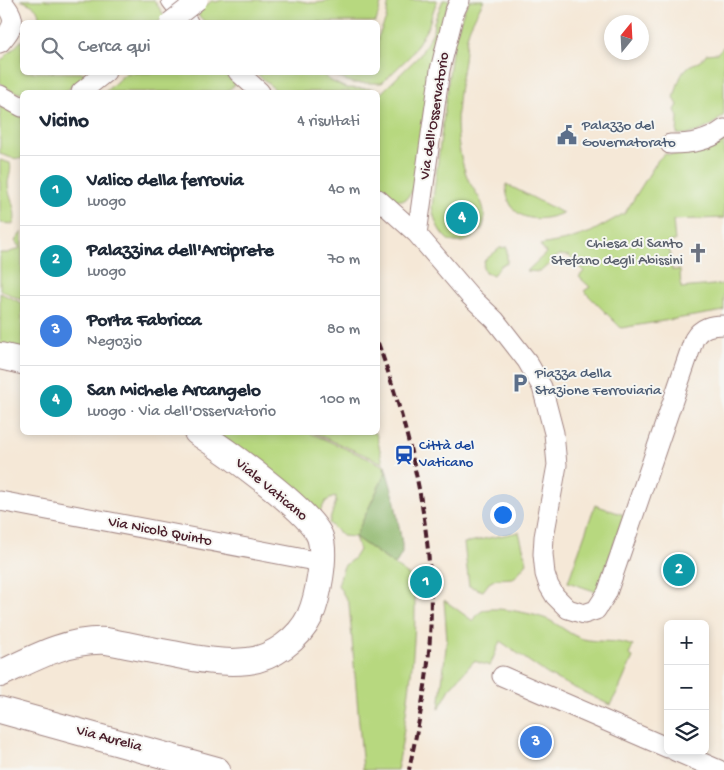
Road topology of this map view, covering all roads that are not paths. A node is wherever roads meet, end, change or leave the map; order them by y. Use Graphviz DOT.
graph roads {
  1 [pos="1,0"];
  2 [pos="171,0"];
  3 [pos="198,0"];
  4 [pos="460,0"];
  5 [pos="173,20"];
  6 [pos="186,20"];
  7 [pos="0,43"];
  8 [pos="102,75"];
  9 [pos="241,75"];
  10 [pos="84,90"];
  11 [pos="258,90"];
  12 [pos="0,95"];
  13 [pos="20,105"];
  14 [pos="724,129"];
  15 [pos="670,144"];
  16 [pos="380,201"];
  17 [pos="417,234"];
  18 [pos="724,325"];
  19 [pos="0,356"];
  20 [pos="20,361"];
  21 [pos="200,435"];
  22 [pos="0,501"];
  23 [pos="320,562"];
  24 [pos="27,661"];
  25 [pos="0,674"];
  26 [pos="502,676"];
  27 [pos="6,711"];
  28 [pos="664,746"];
  29 [pos="684,755"];
  30 [pos="210,769"];
  31 [pos="719,770"];
  1 -- 7 [label="street"];
  2 -- 6 [label="street"];
  3 -- 5 [label="street, bridge"];
  4 -- 17 [label="street, Via dell'Osservatorio"];
  8 -- 10 [label="street"];
  9 -- 11 [label="street"];
  12 -- 13 [label="street"];
  14 -- 15 [label="street"];
  16 -- 17 [label="street"];
  17 -- 18 [label="street"];
  19 -- 20 [label="street"];
  21 -- 23 [label="street, Viale Vaticano"];
  22 -- 23 [label="street, Via Nicolò Quinto"];
  23 -- 24 [label="street, Viale Vaticano"];
  24 -- 25 [label="street, Viale Vaticano"];
  24 -- 27 [label="street"];
  26 -- 28 [label="street"];
  27 -- 30 [label="street, Via Aurelia"];
  29 -- 31 [label="street"];
}
